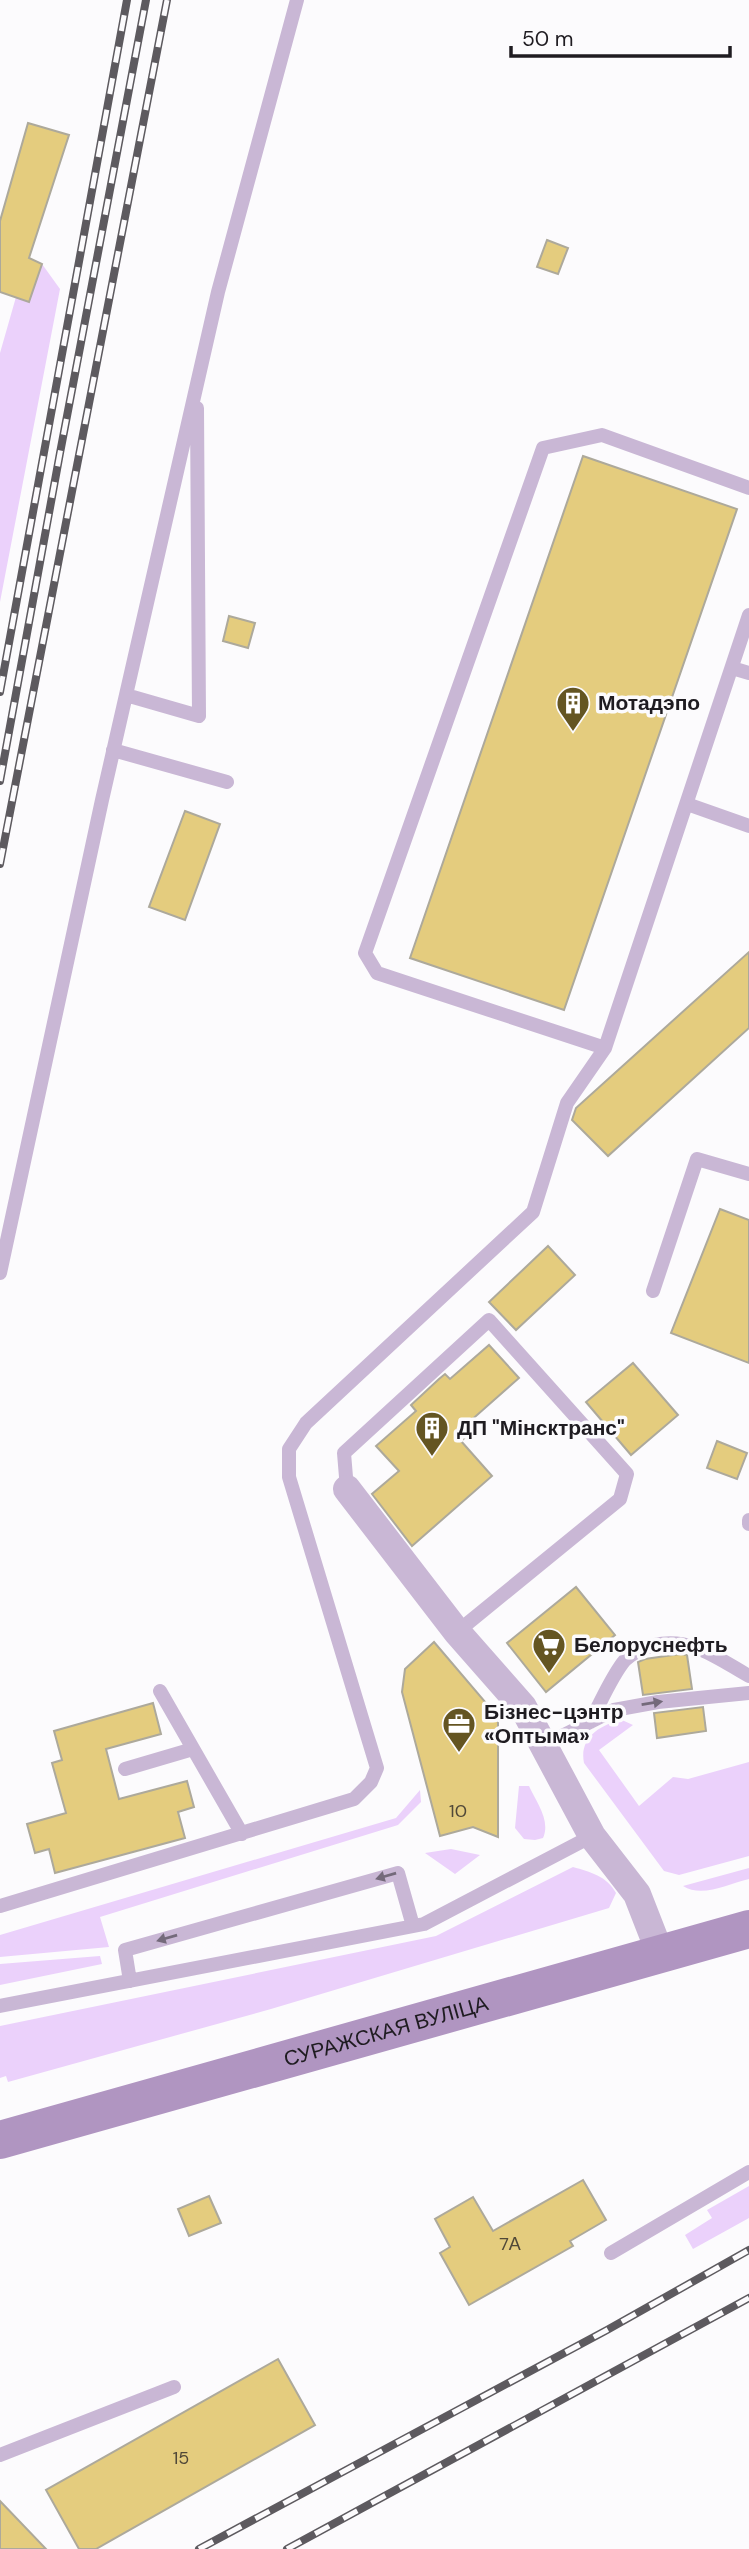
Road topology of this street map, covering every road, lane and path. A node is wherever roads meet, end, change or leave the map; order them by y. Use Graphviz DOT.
graph roads {
  1 [pos="297,0"];
  2 [pos="197,384"];
  3 [pos="749,488"];
  4 [pos="749,615"];
  5 [pos="732,668"];
  6 [pos="749,673"];
  7 [pos="126,695"];
  8 [pos="113,750"];
  9 [pos="227,782"];
  10 [pos="687,804"];
  11 [pos="749,826"];
  12 [pos="605,1048"];
  13 [pos="749,1174"];
  14 [pos="0,1273"];
  15 [pos="653,1291"];
  16 [pos="347,1489"];
  17 [pos="457,1632"];
  18 [pos="749,1676"];
  19 [pos="160,1691"];
  20 [pos="749,1693"];
  21 [pos="590,1722"];
  22 [pos="544,1745"];
  23 [pos="193,1749"];
  24 [pos="125,1769"];
  25 [pos="242,1834"];
  26 [pos="592,1836"];
  27 [pos="0,1906"];
  28 [pos="413,1926"];
  29 [pos="749,1929"];
  30 [pos="660,1953"];
  31 [pos="130,1980"];
  32 [pos="0,2006"];
  33 [pos="11,2137"];
  34 [pos="749,2172"];
  35 [pos="611,2253"];
  36 [pos="174,2387"];
  37 [pos="0,2455"];
  1 -- 2 [label="lane"];
  2 -- 7 [label="lane"];
  2 -- 7 [label="lane"];
  3 -- 12 [label="lane"];
  4 -- 5 [label="lane"];
  5 -- 6 [label="lane"];
  5 -- 10 [label="lane"];
  7 -- 8 [label="lane"];
  8 -- 9 [label="lane"];
  8 -- 14 [label="lane"];
  10 -- 11 [label="lane"];
  10 -- 12 [label="lane"];
  12 -- 25 [label="lane"];
  13 -- 15 [label="lane"];
  16 -- 17 [label="street"];
  16 -- 17 [label="lane"];
  17 -- 22 [label="street"];
  18 -- 21 [label="lane"];
  19 -- 23 [label="lane"];
  21 -- 20 [label="lane, one-way"];
  21 -- 22 [label="lane"];
  22 -- 26 [label="street"];
  23 -- 24 [label="lane"];
  23 -- 25 [label="lane"];
  25 -- 27 [label="lane"];
  26 -- 28 [label="lane"];
  26 -- 30 [label="street"];
  28 -- 31 [label="lane"];
  28 -- 31 [label="lane, one-way"];
  29 -- 30 [label="main road, СУРАЖСКАЯ ВУЛІЦА"];
  30 -- 33 [label="main road, СУРАЖСКАЯ ВУЛІЦА"];
  31 -- 32 [label="lane"];
  34 -- 35 [label="lane"];
  36 -- 37 [label="lane"];
}
